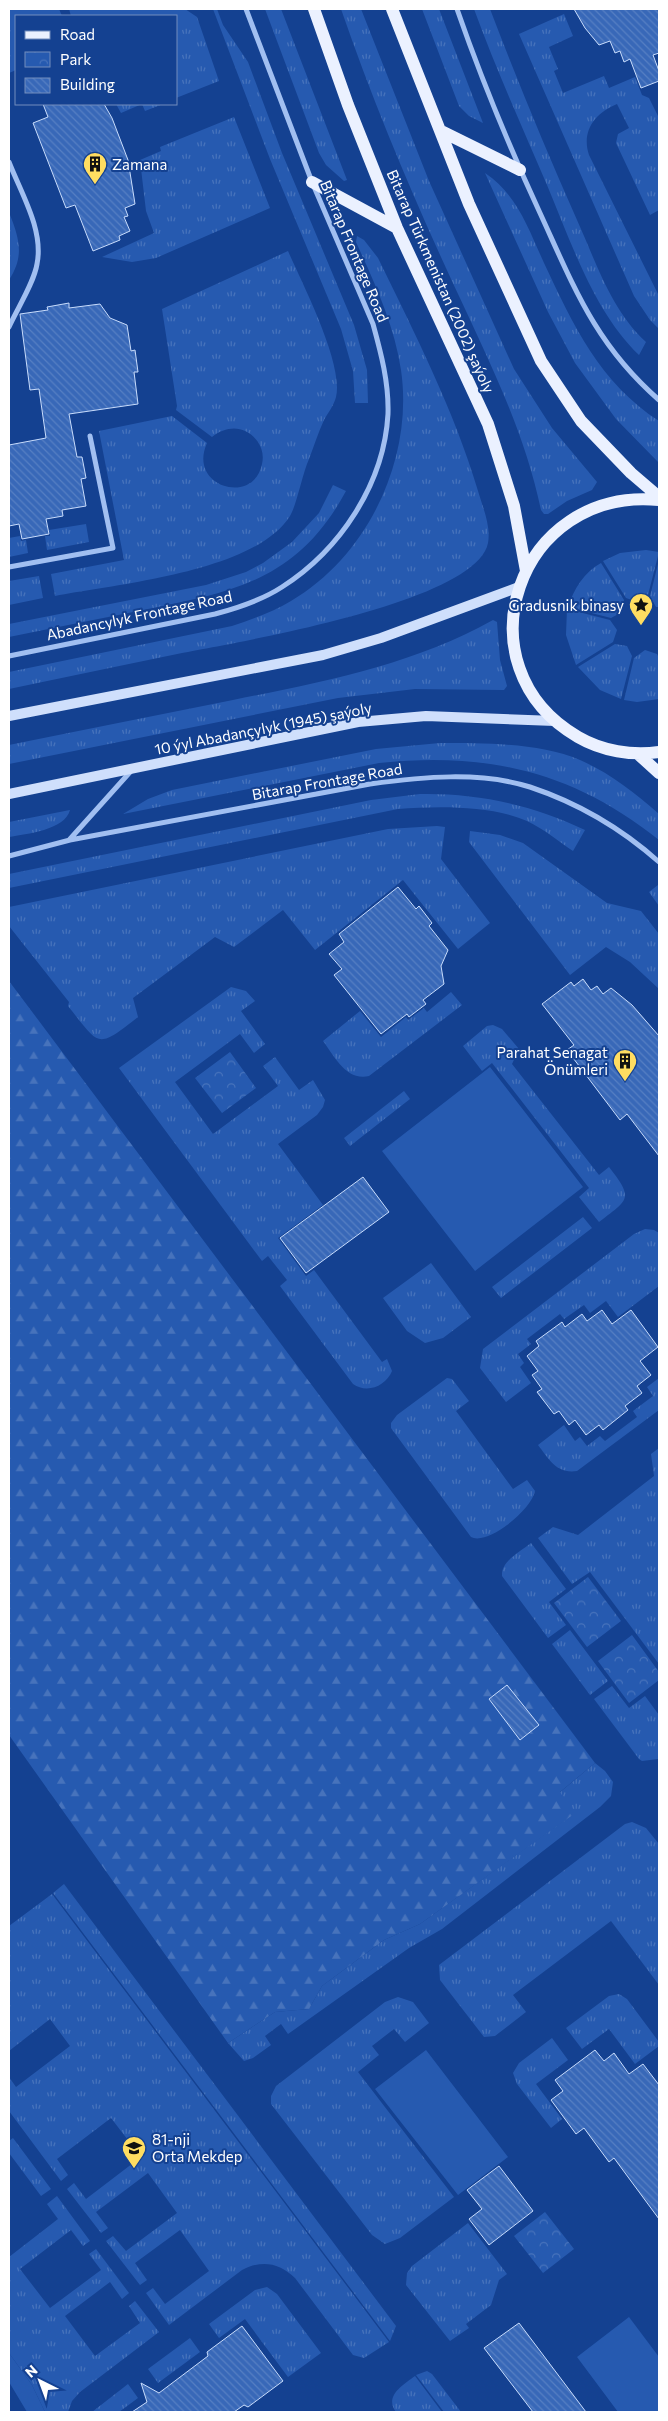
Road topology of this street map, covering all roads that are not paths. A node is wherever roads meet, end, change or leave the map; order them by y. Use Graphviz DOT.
graph roads {
  1 [pos="246,9"];
  2 [pos="314,9"];
  3 [pos="392,9"];
  4 [pos="456,9"];
  5 [pos="440,131"];
  6 [pos="9,162"];
  7 [pos="520,170"];
  8 [pos="312,182"];
  9 [pos="397,228"];
  10 [pos="9,327"];
  11 [pos="659,400"];
  12 [pos="90,436"];
  13 [pos="659,498"];
  14 [pos="358,509"];
  15 [pos="9,567"];
  16 [pos="526,571"];
  17 [pos="519,587"];
  18 [pos="9,656"];
  19 [pos="9,716"];
  20 [pos="555,721"];
  21 [pos="659,752"];
  22 [pos="638,754"];
  23 [pos="132,770"];
  24 [pos="659,773"];
  25 [pos="9,794"];
  26 [pos="70,840"];
  27 [pos="9,856"];
  28 [pos="659,862"];
  1 -- 8 [label="street, Bitarap Frontage Road"];
  2 -- 9 [label="main road, Bitarap Türkmenistan (2002) şaýoly"];
  3 -- 5 [label="main road"];
  4 -- 7 [label="street"];
  5 -- 7 [label="main road"];
  5 -- 13 [label="main road"];
  6 -- 10 [label="street"];
  7 -- 11 [label="street"];
  8 -- 9 [label="main road"];
  8 -- 14 [label="street, Bitarap Frontage Road"];
  9 -- 16 [label="main road, Bitarap Türkmenistan (2002) şaýoly"];
  12 -- 15 [label="street"];
  13 -- 16 [label="main road"];
  14 -- 18 [label="street, Abadancylyk Frontage Road"];
  16 -- 17 [label="main road"];
  17 -- 19 [label="main road"];
  17 -- 20 [label="main road"];
  20 -- 22 [label="main road"];
  20 -- 23 [label="main road, 10 ýyl Abadançylyk (1945) şaýoly"];
  21 -- 22 [label="main road"];
  22 -- 24 [label="main road"];
  23 -- 25 [label="main road, 10 ýyl Abadançylyk (1945) şaýoly"];
  23 -- 26 [label="street"];
  26 -- 27 [label="street"];
  26 -- 28 [label="street, Bitarap Frontage Road"];
}
